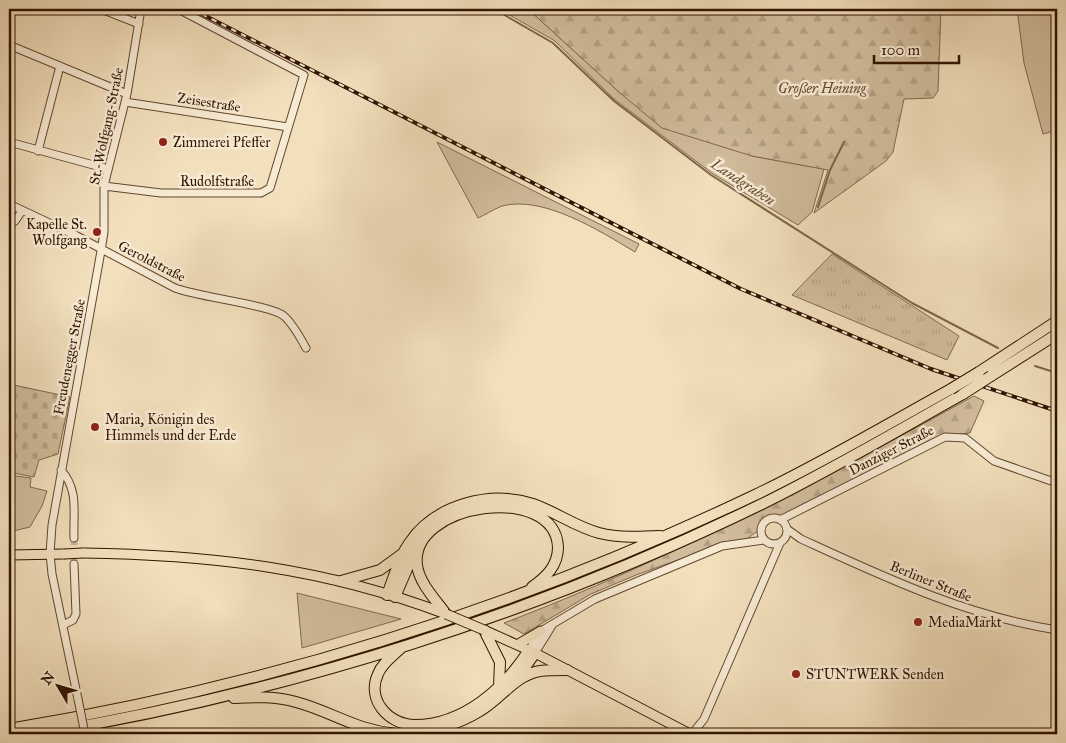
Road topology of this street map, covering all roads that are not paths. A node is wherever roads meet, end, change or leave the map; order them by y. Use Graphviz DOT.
graph roads {
  1 [pos="101,9"];
  2 [pos="141,9"];
  3 [pos="178,9"];
  4 [pos="139,24"];
  5 [pos="9,45"];
  6 [pos="60,66"];
  7 [pos="127,94"];
  8 [pos="125,102"];
  9 [pos="288,128"];
  10 [pos="9,142"];
  11 [pos="38,151"];
  12 [pos="108,169"];
  13 [pos="104,186"];
  14 [pos="9,204"];
  15 [pos="22,210"];
  16 [pos="9,225"];
  17 [pos="101,249"];
  18 [pos="1057,321"];
  19 [pos="1057,334"];
  20 [pos="306,348"];
  21 [pos="60,470"];
  22 [pos="1057,483"];
  23 [pos="791,514"];
  24 [pos="780,520"];
  25 [pos="786,528"];
  26 [pos="762,531"];
  27 [pos="666,536"];
  28 [pos="74,538"];
  29 [pos="801,539"];
  30 [pos="782,541"];
  31 [pos="745,542"];
  32 [pos="768,542"];
  33 [pos="419,543"];
  34 [pos="50,554"];
  35 [pos="403,554"];
  36 [pos="9,555"];
  37 [pos="774,555"];
  38 [pos="74,564"];
  39 [pos="341,581"];
  40 [pos="391,596"];
  41 [pos="517,597"];
  42 [pos="446,614"];
  43 [pos="556,620"];
  44 [pos="63,625"];
  45 [pos="1057,630"];
  46 [pos="541,631"];
  47 [pos="489,635"];
  48 [pos="517,645"];
  49 [pos="401,647"];
  50 [pos="532,652"];
  51 [pos="567,670"];
  52 [pos="503,687"];
  53 [pos="218,698"];
  54 [pos="9,729"];
  55 [pos="37,734"];
  56 [pos="85,734"];
  57 [pos="396,734"];
  58 [pos="404,734"];
  59 [pos="691,734"];
  1 -- 4 [label="street"];
  2 -- 4 [label="street, St.-Wolfgang-Straße"];
  3 -- 9 [label="street, Rudolfstraße"];
  4 -- 7 [label="street, St.-Wolfgang-Straße"];
  5 -- 6 [label="street"];
  6 -- 7 [label="street"];
  6 -- 11 [label="street"];
  7 -- 8 [label="street, St.-Wolfgang-Straße"];
  8 -- 9 [label="street, Zeisestraße"];
  8 -- 12 [label="street, St.-Wolfgang-Straße"];
  9 -- 13 [label="street, Rudolfstraße"];
  10 -- 11 [label="street"];
  11 -- 12 [label="street"];
  12 -- 13 [label="street, St.-Wolfgang-Straße"];
  13 -- 17 [label="street, St.-Wolfgang-Straße"];
  14 -- 15 [label="street, Geroldstraße"];
  15 -- 16 [label="street"];
  15 -- 17 [label="street, Geroldstraße"];
  17 -- 20 [label="street, Geroldstraße"];
  17 -- 21 [label="street, Freudenegger Straße"];
  18 -- 27 [label="highway, bridge"];
  19 -- 49 [label="highway, bridge"];
  21 -- 28 [label="street"];
  21 -- 34 [label="street, Freudenegger Straße"];
  22 -- 23 [label="street, Danziger Straße"];
  23 -- 24 [label="street, Danziger Straße"];
  23 -- 25 [label="street"];
  24 -- 25 [label="street"];
  24 -- 26 [label="street, Danziger Straße"];
  25 -- 29 [label="street, Berliner Straße"];
  25 -- 30 [label="street"];
  26 -- 31 [label="street, Danziger Straße"];
  26 -- 32 [label="street"];
  27 -- 35 [label="highway"];
  27 -- 41 [label="highway"];
  29 -- 30 [label="street, Berliner Straße"];
  29 -- 45 [label="street, Berliner Straße"];
  30 -- 32 [label="street, Danziger Straße"];
  30 -- 37 [label="street"];
  31 -- 32 [label="street, Danziger Straße"];
  31 -- 43 [label="street, Danziger Straße"];
  32 -- 37 [label="street"];
  33 -- 40 [label="highway"];
  33 -- 41 [label="highway"];
  33 -- 42 [label="highway"];
  34 -- 36 [label="main road"];
  34 -- 39 [label="main road, bridge"];
  34 -- 44 [label="street, Freudenegger Straße"];
  35 -- 39 [label="highway"];
  35 -- 40 [label="highway"];
  37 -- 59 [label="street"];
  38 -- 44 [label="street"];
  39 -- 40 [label="main road"];
  40 -- 42 [label="main road"];
  41 -- 54 [label="highway"];
  42 -- 47 [label="main road, bridge"];
  43 -- 46 [label="street, Danziger Straße"];
  43 -- 50 [label="street, Danziger Straße"];
  44 -- 56 [label="street, Freudenegger Straße, bridge"];
  46 -- 48 [label="main road"];
  46 -- 50 [label="street, Danziger Straße"];
  47 -- 48 [label="main road"];
  47 -- 52 [label="highway"];
  48 -- 50 [label="main road"];
  49 -- 52 [label="highway"];
  49 -- 53 [label="highway"];
  50 -- 51 [label="main road"];
  50 -- 52 [label="highway"];
  51 -- 52 [label="highway"];
  51 -- 59 [label="main road"];
  52 -- 58 [label="highway"];
  53 -- 55 [label="highway"];
  53 -- 57 [label="highway"];
}
